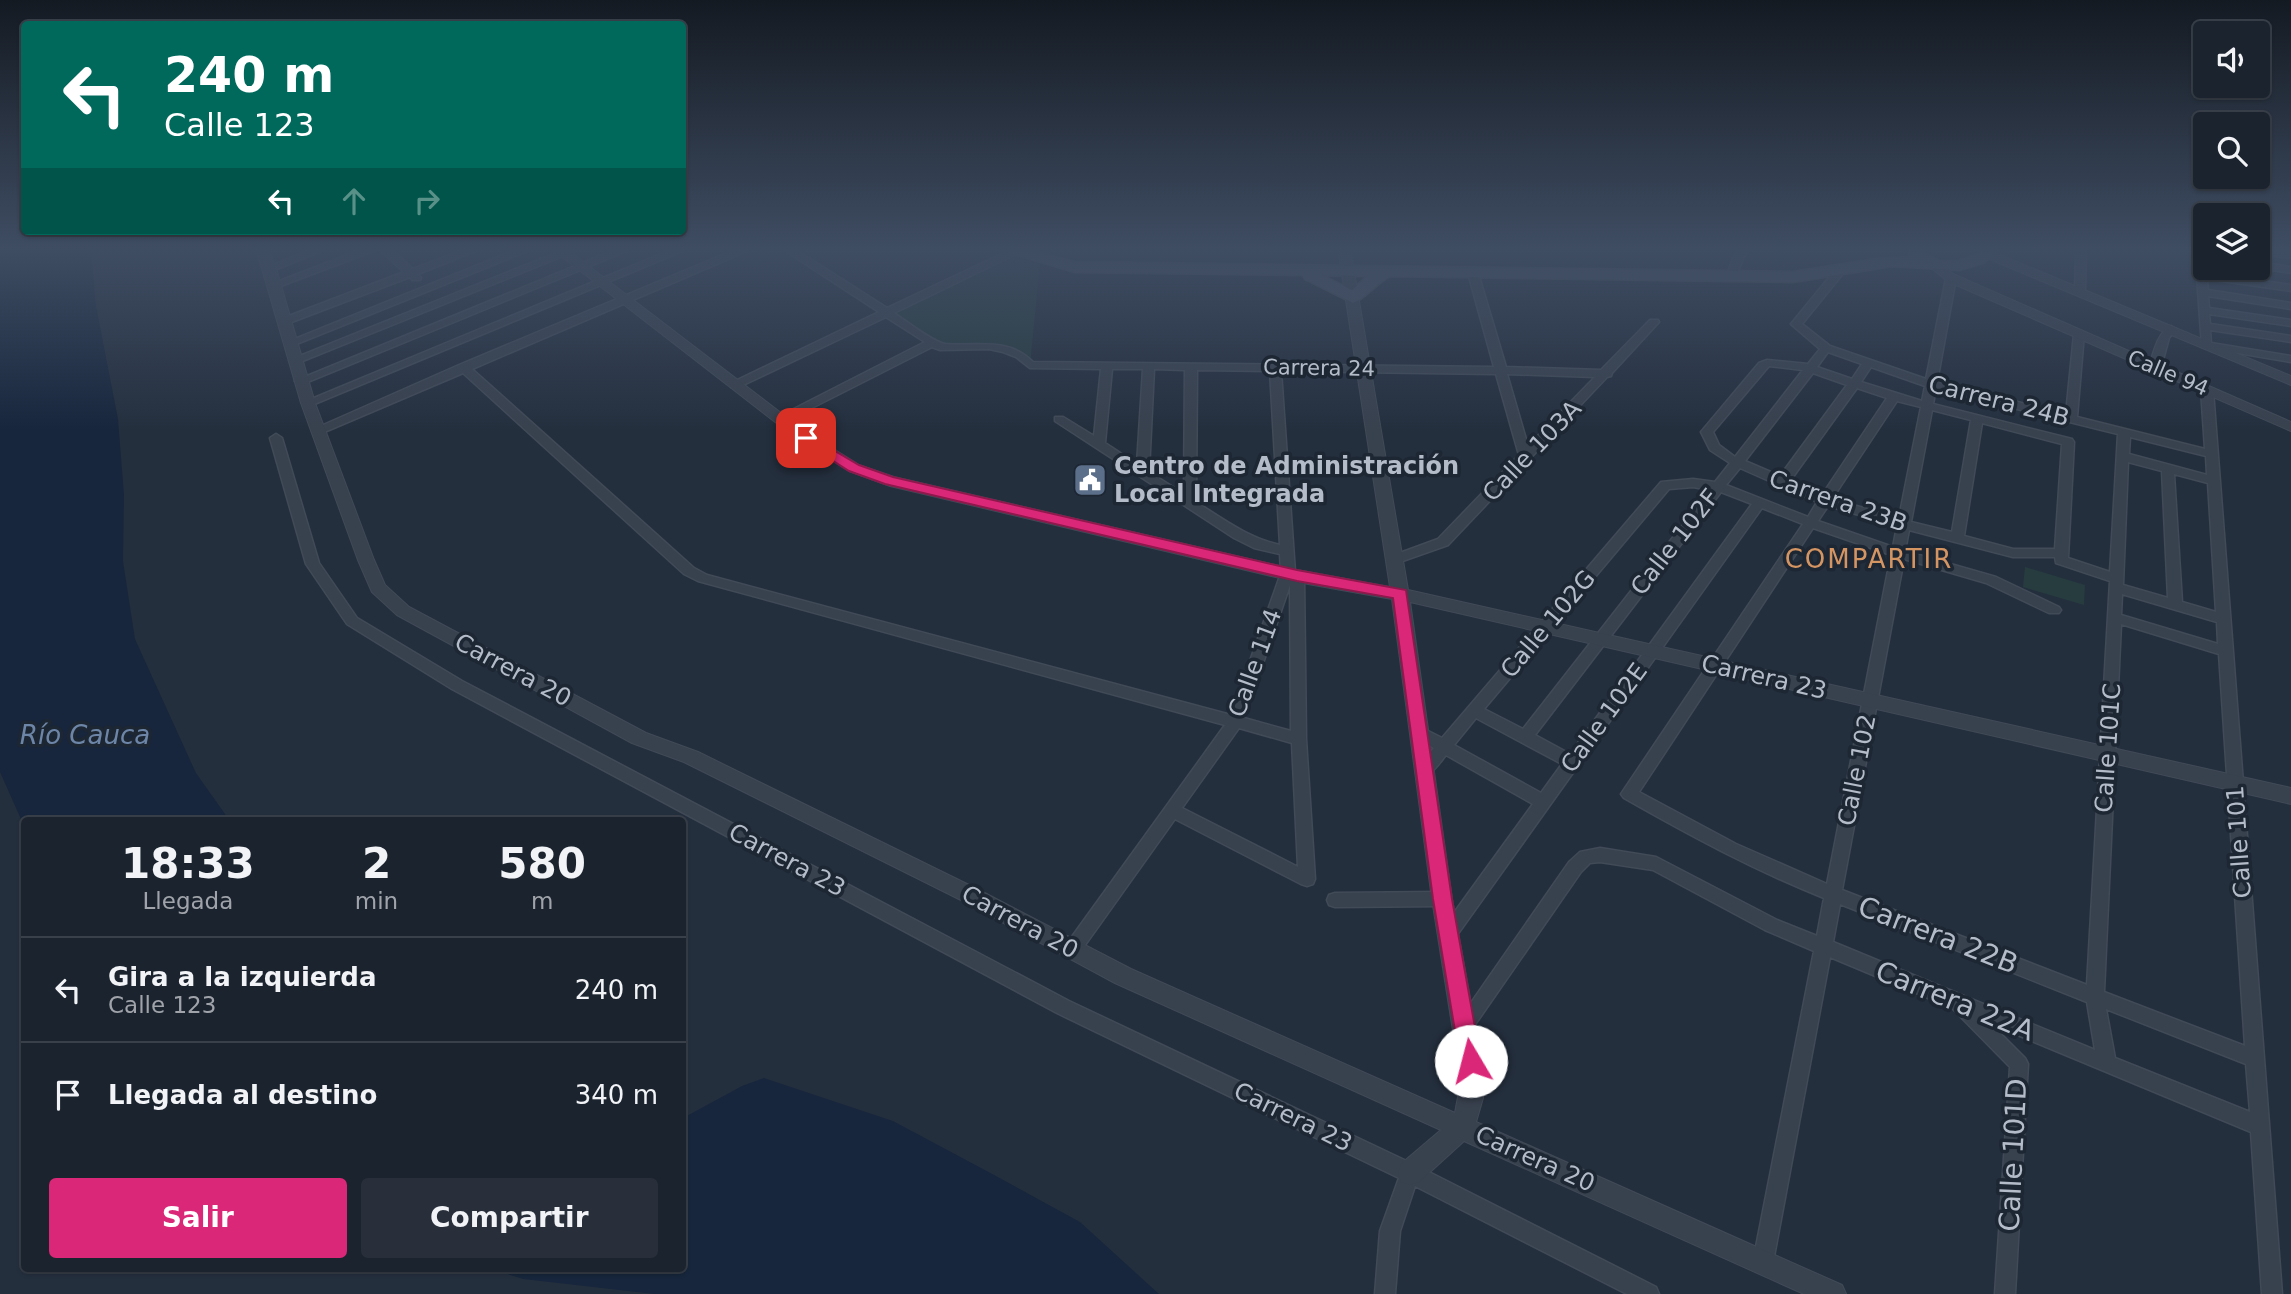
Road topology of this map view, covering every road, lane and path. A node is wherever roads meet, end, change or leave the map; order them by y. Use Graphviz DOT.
graph roads {
  1 [pos="281,308"];
  2 [pos="319,308"];
  3 [pos="376,308"];
  4 [pos="427,308"];
  5 [pos="450,308"];
  6 [pos="481,308"];
  7 [pos="551,308"];
  8 [pos="599,308"];
  9 [pos="633,308"];
  10 [pos="880,308"];
  11 [pos="896,308"];
  12 [pos="1355,308"];
  13 [pos="1483,308"];
  14 [pos="1809,308"];
  15 [pos="1945,308"];
  16 [pos="2020,308"];
  17 [pos="2122,308"];
  18 [pos="2204,310"];
  19 [pos="887,313"];
  20 [pos="460,317"];
  21 [pos="285,321"];
  22 [pos="1654,322"];
  23 [pos="2291,323"];
  24 [pos="2205,326"];
  25 [pos="2172,329"];
  26 [pos="2079,334"];
  27 [pos="2291,339"];
  28 [pos="491,341"];
  29 [pos="290,343"];
  30 [pos="937,344"];
  31 [pos="2206,345"];
  32 [pos="1826,348"];
  33 [pos="2291,359"];
  34 [pos="296,360"];
  35 [pos="1868,364"];
  36 [pos="1107,366"];
  37 [pos="463,367"];
  38 [pos="1149,367"];
  39 [pos="1191,367"];
  40 [pos="1275,368"];
  41 [pos="1810,368"];
  42 [pos="2155,368"];
  43 [pos="1364,369"];
  44 [pos="1499,370"];
  45 [pos="1607,373"];
  46 [pos="301,381"];
  47 [pos="2291,381"];
  48 [pos="1852,383"];
  49 [pos="1931,384"];
  50 [pos="735,385"];
  51 [pos="2207,390"];
  52 [pos="1894,397"];
  53 [pos="308,403"];
  54 [pos="1926,406"];
  55 [pos="1977,418"];
  56 [pos="782,419"];
  57 [pos="1059,419"];
  58 [pos="2071,419"];
  59 [pos="2291,428"];
  60 [pos="318,430"];
  61 [pos="2124,432"];
  62 [pos="276,438"];
  63 [pos="1099,444"];
  64 [pos="2212,454"];
  65 [pos="2124,457"];
  66 [pos="1526,458"];
  67 [pos="1736,463"];
  68 [pos="2168,469"];
  69 [pos="1143,473"];
  70 [pos="2214,481"];
  71 [pos="1782,483"];
  72 [pos="1719,487"];
  73 [pos="1825,501"];
  74 [pos="1190,503"];
  75 [pos="1759,503"];
  76 [pos="1810,523"];
  77 [pos="1904,524"];
  78 [pos="1958,539"];
  79 [pos="1287,551"];
  80 [pos="1899,553"];
  81 [pos="2061,556"];
  82 [pos="1394,560"];
  83 [pos="1292,575"];
  84 [pos="2117,584"];
  85 [pos="1400,594"];
  86 [pos="2175,605"];
  87 [pos="2054,610"];
  88 [pos="2116,618"];
  89 [pos="2223,619"];
  90 [pos="1546,627"];
  91 [pos="1600,639"];
  92 [pos="1652,651"];
  93 [pos="2225,651"];
  94 [pos="1714,666"];
  95 [pos="1870,701"];
  96 [pos="1475,711"];
  97 [pos="1236,721"];
  98 [pos="1420,733"];
  99 [pos="1525,737"];
  100 [pos="1298,739"];
  101 [pos="1444,747"];
  102 [pos="2106,754"];
  103 [pos="1572,762"];
  104 [pos="1425,769"];
  105 [pos="2235,783"];
  106 [pos="2291,796"];
  107 [pos="1543,802"];
  108 [pos="1172,810"];
  109 [pos="1833,893"];
  110 [pos="1442,899"];
  111 [pos="1335,900"];
  112 [pos="1448,933"];
  113 [pos="1823,946"];
  114 [pos="1072,950"];
  115 [pos="2095,996"];
  116 [pos="1955,1000"];
  117 [pos="1466,1023"];
  118 [pos="2255,1059"];
  119 [pos="2107,1063"];
  120 [pos="1463,1126"];
  121 [pos="2260,1126"];
  122 [pos="1410,1173"];
  123 [pos="1763,1262"];
  124 [pos="1385,1294"];
  125 [pos="1649,1294"];
  126 [pos="1833,1294"];
  127 [pos="2005,1294"];
  128 [pos="2272,1294"];
  1 -- 21 [label="street, Carrera 20"];
  2 -- 21 [label="street"];
  3 -- 29 [label="street"];
  4 -- 34 [label="street"];
  5 -- 20 [label="street"];
  6 -- 20 [label="street"];
  7 -- 28 [label="street"];
  8 -- 28 [label="street"];
  9 -- 50 [label="street, Carrera 23"];
  10 -- 19 [label="street"];
  11 -- 19 [label="street"];
  12 -- 43 [label="street"];
  13 -- 44 [label="street"];
  14 -- 32 [label="street, Carrera 24B"];
  15 -- 49 [label="street, Calle 102"];
  16 -- 26 [label="street, Calle 94"];
  17 -- 25 [label="street, Calle 94"];
  18 -- 23 [label="street"];
  18 -- 24 [label="street"];
  19 -- 30 [label="street"];
  19 -- 50 [label="street"];
  20 -- 28 [label="street"];
  20 -- 46 [label="street"];
  21 -- 29 [label="street, Carrera 20"];
  22 -- 45 [label="street, Calle 103A"];
  24 -- 27 [label="street"];
  24 -- 31 [label="street"];
  25 -- 31 [label="street, Calle 94"];
  25 -- 42 [label="street"];
  26 -- 42 [label="street, Calle 94"];
  26 -- 58 [label="street"];
  28 -- 37 [label="street"];
  28 -- 53 [label="street"];
  29 -- 34 [label="street, Carrera 20"];
  30 -- 36 [label="street, Carrera 24"];
  30 -- 56 [label="street"];
  31 -- 33 [label="street"];
  31 -- 47 [label="street, Calle 94"];
  32 -- 35 [label="street, Carrera 24B"];
  32 -- 41 [label="street, Calle 102F"];
  34 -- 46 [label="street, Carrera 20"];
  35 -- 48 [label="street"];
  35 -- 49 [label="street, Carrera 24B"];
  36 -- 38 [label="street, Carrera 24"];
  36 -- 63 [label="street"];
  37 -- 60 [label="street"];
  37 -- 97 [label="street"];
  38 -- 39 [label="street, Carrera 24"];
  38 -- 69 [label="street"];
  39 -- 40 [label="street, Carrera 24"];
  39 -- 74 [label="street"];
  40 -- 43 [label="street, Carrera 24"];
  40 -- 79 [label="street, Calle 114"];
  41 -- 48 [label="street"];
  41 -- 67 [label="street, Calle 102F"];
  41 -- 67 [label="street, Carrera 23B"];
  42 -- 51 [label="street, Calle 94"];
  43 -- 44 [label="street, Carrera 24"];
  43 -- 82 [label="street"];
  44 -- 45 [label="street, Carrera 24"];
  44 -- 66 [label="street"];
  45 -- 66 [label="street, Calle 103A"];
  46 -- 53 [label="street, Carrera 20"];
  48 -- 52 [label="street"];
  48 -- 71 [label="street"];
  49 -- 54 [label="street, Calle 102"];
  49 -- 58 [label="street, Carrera 24B"];
  50 -- 56 [label="street, Carrera 23"];
  51 -- 59 [label="street, Calle 94"];
  51 -- 64 [label="street, Calle 101"];
  52 -- 54 [label="street"];
  52 -- 73 [label="street"];
  53 -- 60 [label="street, Carrera 20"];
  54 -- 55 [label="street"];
  54 -- 77 [label="street, Calle 102"];
  55 -- 78 [label="street"];
  55 -- 81 [label="street"];
  56 -- 83 [label="street, Carrera 23"];
  57 -- 63 [label="street"];
  58 -- 61 [label="street, Carrera 24B"];
  60 -- 114 [label="street, Carrera 20"];
  61 -- 64 [label="street, Carrera 24B"];
  61 -- 65 [label="street, Calle 101C"];
  62 -- 122 [label="street, Carrera 23"];
  63 -- 69 [label="street"];
  64 -- 70 [label="street, Calle 101"];
  65 -- 68 [label="street"];
  65 -- 84 [label="street, Calle 101C"];
  66 -- 82 [label="street, Calle 103A"];
  67 -- 71 [label="street, Carrera 23B"];
  67 -- 72 [label="street, Calle 102F"];
  68 -- 70 [label="street"];
  68 -- 86 [label="street"];
  69 -- 74 [label="street"];
  70 -- 89 [label="street, Calle 101"];
  71 -- 73 [label="street, Carrera 23B"];
  72 -- 75 [label="street"];
  72 -- 90 [label="street, Calle 102G"];
  72 -- 91 [label="street, Calle 102F"];
  73 -- 76 [label="street"];
  73 -- 77 [label="street, Carrera 23B"];
  74 -- 79 [label="street"];
  75 -- 76 [label="street"];
  75 -- 92 [label="street, Calle 102E"];
  76 -- 80 [label="street"];
  76 -- 94 [label="street"];
  77 -- 78 [label="street, Carrera 23B"];
  77 -- 80 [label="street, Calle 102"];
  78 -- 81 [label="street, Carrera 23B"];
  79 -- 83 [label="street, Calle 114"];
  80 -- 87 [label="street"];
  80 -- 95 [label="street, Calle 102"];
  81 -- 84 [label="street, Carrera 23B"];
  82 -- 85 [label="street"];
  83 -- 85 [label="street, Carrera 23"];
  83 -- 97 [label="street, Calle 114"];
  83 -- 100 [label="street, Calle 114"];
  84 -- 86 [label="street, Carrera 23B"];
  84 -- 88 [label="street, Calle 101C"];
  85 -- 90 [label="street, Carrera 23"];
  85 -- 98 [label="street"];
  86 -- 89 [label="street, Carrera 23B"];
  88 -- 93 [label="street"];
  88 -- 102 [label="street, Calle 101C"];
  89 -- 93 [label="street, Calle 101"];
  90 -- 91 [label="street, Carrera 23"];
  90 -- 96 [label="street, Calle 102G"];
  91 -- 92 [label="street, Carrera 23"];
  91 -- 99 [label="street, Calle 102F"];
  92 -- 94 [label="street, Carrera 23"];
  92 -- 103 [label="street, Calle 102E"];
  93 -- 105 [label="street, Calle 101"];
  94 -- 95 [label="street, Carrera 23"];
  94 -- 109 [label="street, Carrera 22B"];
  95 -- 102 [label="street, Carrera 23"];
  95 -- 109 [label="street, Calle 102"];
  96 -- 99 [label="street"];
  96 -- 101 [label="street, Calle 102G"];
  97 -- 100 [label="street"];
  97 -- 108 [label="street, Calle 114"];
  98 -- 101 [label="street"];
  98 -- 104 [label="street"];
  99 -- 103 [label="street"];
  100 -- 108 [label="street, Calle 114"];
  101 -- 104 [label="street, Calle 102G"];
  101 -- 107 [label="street"];
  102 -- 105 [label="street, Carrera 23"];
  102 -- 115 [label="street, Calle 101C"];
  103 -- 107 [label="street, Calle 102E"];
  104 -- 110 [label="street"];
  105 -- 106 [label="street, Carrera 23"];
  105 -- 118 [label="street, Calle 101"];
  107 -- 112 [label="street, Calle 102E"];
  108 -- 114 [label="street, Calle 114"];
  109 -- 113 [label="street, Calle 102"];
  109 -- 115 [label="street, Carrera 22B"];
  110 -- 111 [label="street"];
  110 -- 112 [label="street"];
  112 -- 117 [label="street"];
  113 -- 116 [label="street, Carrera 22A"];
  113 -- 117 [label="street, Carrera 22A"];
  113 -- 123 [label="street, Calle 102"];
  114 -- 120 [label="street, Carrera 20"];
  115 -- 118 [label="street, Carrera 22B"];
  115 -- 119 [label="street, Calle 101C"];
  116 -- 119 [label="street, Carrera 22A"];
  116 -- 127 [label="street, Calle 101D"];
  117 -- 120 [label="street"];
  118 -- 121 [label="street, Calle 101"];
  119 -- 121 [label="street, Carrera 22A"];
  120 -- 122 [label="street"];
  120 -- 123 [label="street, Carrera 20"];
  121 -- 128 [label="street, Calle 101"];
  122 -- 124 [label="street"];
  122 -- 125 [label="street, Carrera 23"];
  123 -- 126 [label="street, Carrera 20"];
}
